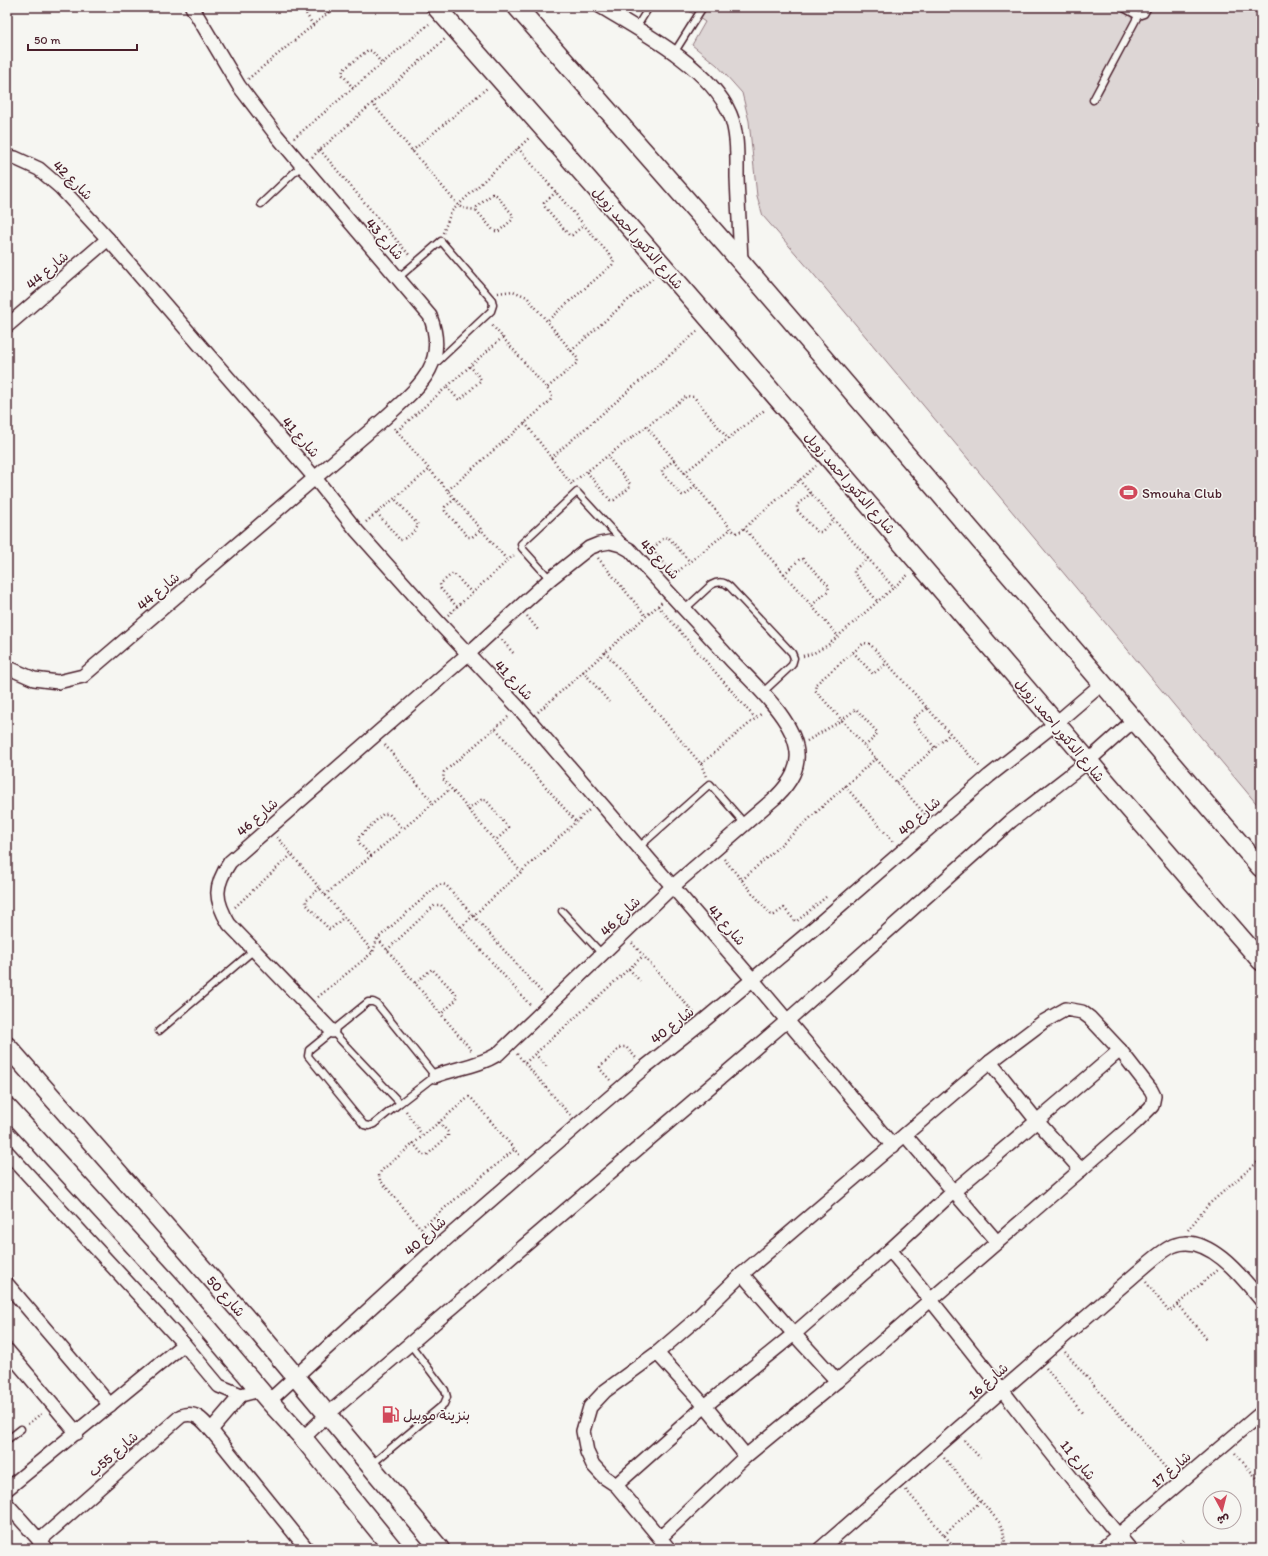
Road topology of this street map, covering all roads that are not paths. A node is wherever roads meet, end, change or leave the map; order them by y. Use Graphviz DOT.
graph roads {
  1 [pos="192,7"];
  2 [pos="517,7"];
  3 [pos="601,7"];
  4 [pos="649,7"];
  5 [pos="703,7"];
  6 [pos="1122,7"];
  7 [pos="1148,7"];
  8 [pos="439,10"];
  9 [pos="1138,16"];
  10 [pos="636,28"];
  11 [pos="674,53"];
  12 [pos="1093,100"];
  13 [pos="7,157"];
  14 [pos="301,166"];
  15 [pos="261,204"];
  16 [pos="108,239"];
  17 [pos="741,262"];
  18 [pos="398,278"];
  19 [pos="7,326"];
  20 [pos="430,369"];
  21 [pos="315,478"];
  22 [pos="630,550"];
  23 [pos="550,579"];
  24 [pos="684,609"];
  25 [pos="468,654"];
  26 [pos="7,666"];
  27 [pos="1103,683"];
  28 [pos="762,693"];
  29 [pos="1134,720"];
  30 [pos="1055,724"];
  31 [pos="797,747"];
  32 [pos="1087,762"];
  33 [pos="745,824"];
  34 [pos="638,848"];
  35 [pos="1261,868"];
  36 [pos="672,888"];
  37 [pos="562,911"];
  38 [pos="254,950"];
  39 [pos="603,955"];
  40 [pos="1261,961"];
  41 [pos="752,979"];
  42 [pos="788,1020"];
  43 [pos="159,1031"];
  44 [pos="332,1031"];
  45 [pos="7,1046"];
  46 [pos="1120,1050"];
  47 [pos="990,1062"];
  48 [pos="435,1076"];
  49 [pos="400,1103"];
  50 [pos="7,1107"];
  51 [pos="1038,1121"];
  52 [pos="905,1135"];
  53 [pos="893,1146"];
  54 [pos="7,1152"];
  55 [pos="1081,1170"];
  56 [pos="953,1192"];
  57 [pos="997,1242"];
  58 [pos="890,1250"];
  59 [pos="742,1274"];
  60 [pos="7,1284"];
  61 [pos="931,1298"];
  62 [pos="1261,1300"];
  63 [pos="794,1334"];
  64 [pos="184,1344"];
  65 [pos="410,1344"];
  66 [pos="7,1350"];
  67 [pos="657,1353"];
  68 [pos="295,1377"];
  69 [pos="837,1381"];
  70 [pos="1002,1390"];
  71 [pos="241,1395"];
  72 [pos="264,1395"];
  73 [pos="110,1405"];
  74 [pos="705,1406"];
  75 [pos="328,1414"];
  76 [pos="1261,1414"];
  77 [pos="21,1429"];
  78 [pos="211,1430"];
  79 [pos="76,1433"];
  80 [pos="303,1438"];
  81 [pos="7,1440"];
  82 [pos="746,1456"];
  83 [pos="370,1465"];
  84 [pos="616,1485"];
  85 [pos="7,1489"];
  86 [pos="9,1509"];
  87 [pos="1118,1535"];
  88 [pos="660,1538"];
  89 [pos="43,1545"];
  90 [pos="307,1549"];
  91 [pos="393,1549"];
  92 [pos="440,1549"];
  93 [pos="669,1549"];
  94 [pos="820,1549"];
  95 [pos="1102,1549"];
  96 [pos="1130,1549"];
  1 -- 14 [label="street, شارع 43"];
  2 -- 17 [label="street"];
  3 -- 10 [label="street"];
  4 -- 10 [label="lane"];
  5 -- 11 [label="lane"];
  6 -- 9 [label="lane"];
  7 -- 9 [label="lane"];
  8 -- 30 [label="street, شارع الدكتور احمد زويل"];
  9 -- 12 [label="lane"];
  10 -- 11 [label="street"];
  11 -- 17 [label="street"];
  13 -- 16 [label="street, شارع 42"];
  14 -- 15 [label="lane"];
  14 -- 18 [label="street, شارع 43"];
  16 -- 19 [label="street, شارع 44"];
  16 -- 21 [label="street, شارع 41"];
  17 -- 27 [label="street"];
  18 -- 20 [label="street, شارع 43"];
  18 -- 20 [label="lane"];
  20 -- 21 [label="street, شارع 43"];
  21 -- 25 [label="street, شارع 41"];
  21 -- 26 [label="street, شارع 44"];
  22 -- 23 [label="street, شارع 45"];
  22 -- 23 [label="lane"];
  22 -- 24 [label="street, شارع 45"];
  23 -- 25 [label="street, شارع 45"];
  24 -- 28 [label="street, شارع 45"];
  24 -- 28 [label="lane"];
  25 -- 34 [label="street, شارع 41"];
  25 -- 38 [label="street, شارع 46"];
  27 -- 29 [label="street"];
  27 -- 30 [label="street, شارع 40"];
  28 -- 31 [label="street, شارع 45"];
  29 -- 32 [label="street"];
  29 -- 35 [label="street"];
  30 -- 32 [label="street, شارع الدكتور احمد زويل"];
  30 -- 41 [label="street, شارع 40"];
  31 -- 33 [label="street, شارع 46"];
  32 -- 40 [label="street, شارع الدكتور احمد زويل"];
  32 -- 42 [label="street"];
  33 -- 34 [label="lane"];
  33 -- 36 [label="street, شارع 46"];
  34 -- 36 [label="street, شارع 41"];
  36 -- 39 [label="street, شارع 46"];
  36 -- 41 [label="street, شارع 41"];
  37 -- 39 [label="lane"];
  38 -- 43 [label="lane"];
  38 -- 44 [label="street, شارع 46"];
  39 -- 48 [label="street, شارع 46"];
  41 -- 42 [label="street, شارع 41"];
  41 -- 68 [label="street, شارع 40"];
  42 -- 53 [label="street, شارع 41"];
  42 -- 65 [label="street"];
  44 -- 48 [label="lane"];
  44 -- 49 [label="lane"];
  44 -- 49 [label="lane"];
  45 -- 68 [label="street, شارع 50"];
  46 -- 47 [label="street"];
  46 -- 51 [label="street"];
  46 -- 55 [label="street"];
  47 -- 51 [label="street"];
  47 -- 52 [label="street"];
  48 -- 49 [label="lane"];
  50 -- 72 [label="street"];
  51 -- 55 [label="street"];
  51 -- 56 [label="street"];
  52 -- 53 [label="street"];
  52 -- 56 [label="street"];
  53 -- 59 [label="street"];
  54 -- 64 [label="street"];
  55 -- 57 [label="street"];
  56 -- 57 [label="street"];
  56 -- 58 [label="street"];
  57 -- 61 [label="street"];
  58 -- 61 [label="street, شارع 11"];
  58 -- 63 [label="street"];
  59 -- 63 [label="street"];
  59 -- 67 [label="street"];
  60 -- 73 [label="street"];
  61 -- 69 [label="street"];
  61 -- 70 [label="street, شارع 11"];
  62 -- 70 [label="street, شارع 16"];
  63 -- 69 [label="street"];
  63 -- 74 [label="street"];
  64 -- 71 [label="street"];
  64 -- 73 [label="street"];
  65 -- 75 [label="street"];
  65 -- 83 [label="lane"];
  66 -- 79 [label="street"];
  67 -- 74 [label="street"];
  67 -- 84 [label="street"];
  68 -- 72 [label="street, شارع 40"];
  68 -- 75 [label="street, شارع 50"];
  69 -- 82 [label="street"];
  70 -- 87 [label="street, شارع 11"];
  70 -- 94 [label="street, شارع 16"];
  71 -- 72 [label="street"];
  71 -- 78 [label="street"];
  72 -- 80 [label="street"];
  73 -- 79 [label="street"];
  74 -- 82 [label="street"];
  74 -- 84 [label="street"];
  75 -- 80 [label="street"];
  75 -- 83 [label="street, شارع 50"];
  76 -- 87 [label="street, شارع 17"];
  77 -- 81 [label="lane"];
  78 -- 89 [label="street, شارع 55ب"];
  78 -- 90 [label="street, شارع 55ب"];
  79 -- 85 [label="street"];
  80 -- 91 [label="street"];
  82 -- 88 [label="street"];
  83 -- 92 [label="street, شارع 50"];
  84 -- 88 [label="street"];
  86 -- 89 [label="street"];
  87 -- 95 [label="street, شارع 17"];
  87 -- 96 [label="street, شارع 11"];
  88 -- 93 [label="street"];
}
